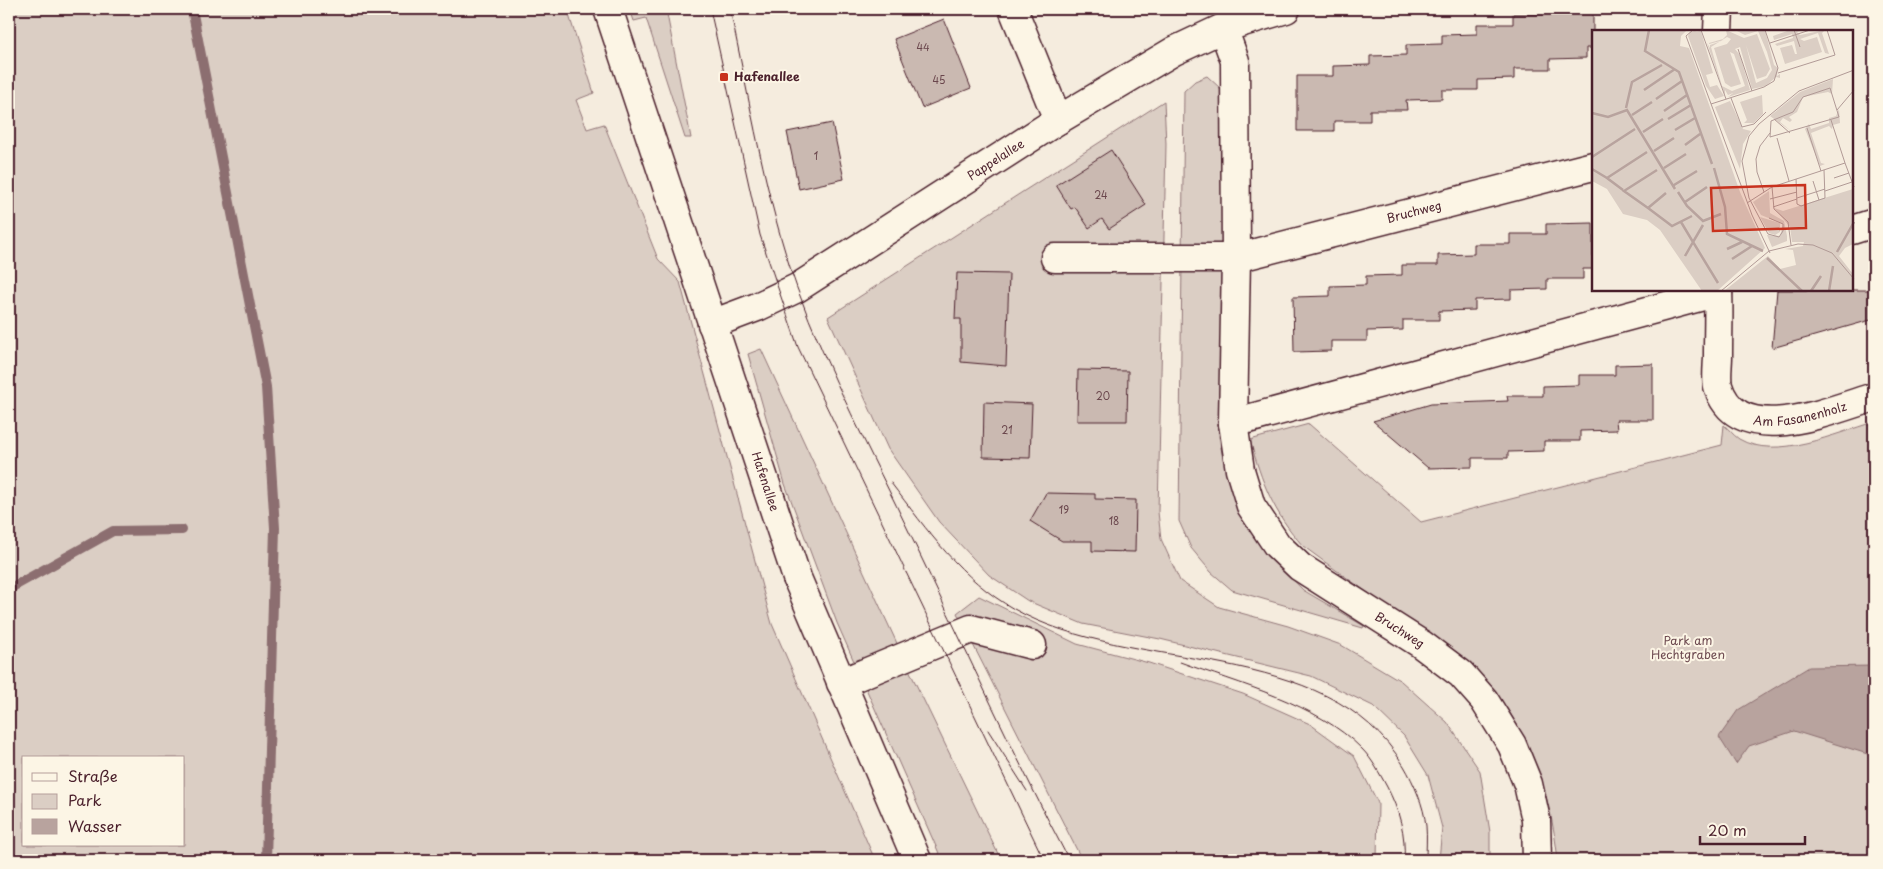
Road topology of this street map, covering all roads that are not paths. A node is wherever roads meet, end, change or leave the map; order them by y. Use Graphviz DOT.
graph roads {
  1 [pos="608,9"];
  2 [pos="1012,9"];
  3 [pos="1286,9"];
  4 [pos="1719,9"];
  5 [pos="1223,28"];
  6 [pos="1718,30"];
  7 [pos="1058,120"];
  8 [pos="1592,166"];
  9 [pos="1874,223"];
  10 [pos="1853,230"];
  11 [pos="1055,258"];
  12 [pos="1236,258"];
  13 [pos="1718,291"];
  14 [pos="712,324"];
  15 [pos="1874,397"];
  16 [pos="1233,423"];
  17 [pos="1032,645"];
  18 [pos="841,683"];
  19 [pos="917,860"];
  20 [pos="1537,860"];
  1 -- 14 [label="street, Hafenallee"];
  2 -- 7 [label="street"];
  3 -- 5 [label="street, Pappelallee"];
  4 -- 6 [label="street"];
  5 -- 7 [label="street, Pappelallee"];
  5 -- 12 [label="street, Bruchweg"];
  7 -- 14 [label="street, Pappelallee"];
  8 -- 12 [label="street, Bruchweg"];
  9 -- 10 [label="street"];
  11 -- 12 [label="street, Bruchweg"];
  12 -- 16 [label="street, Bruchweg"];
  13 -- 15 [label="street, Am Fasanenholz"];
  13 -- 16 [label="street"];
  14 -- 18 [label="street, Hafenallee"];
  16 -- 20 [label="street, Bruchweg"];
  17 -- 18 [label="street"];
  18 -- 19 [label="street, Hafenallee"];
}
